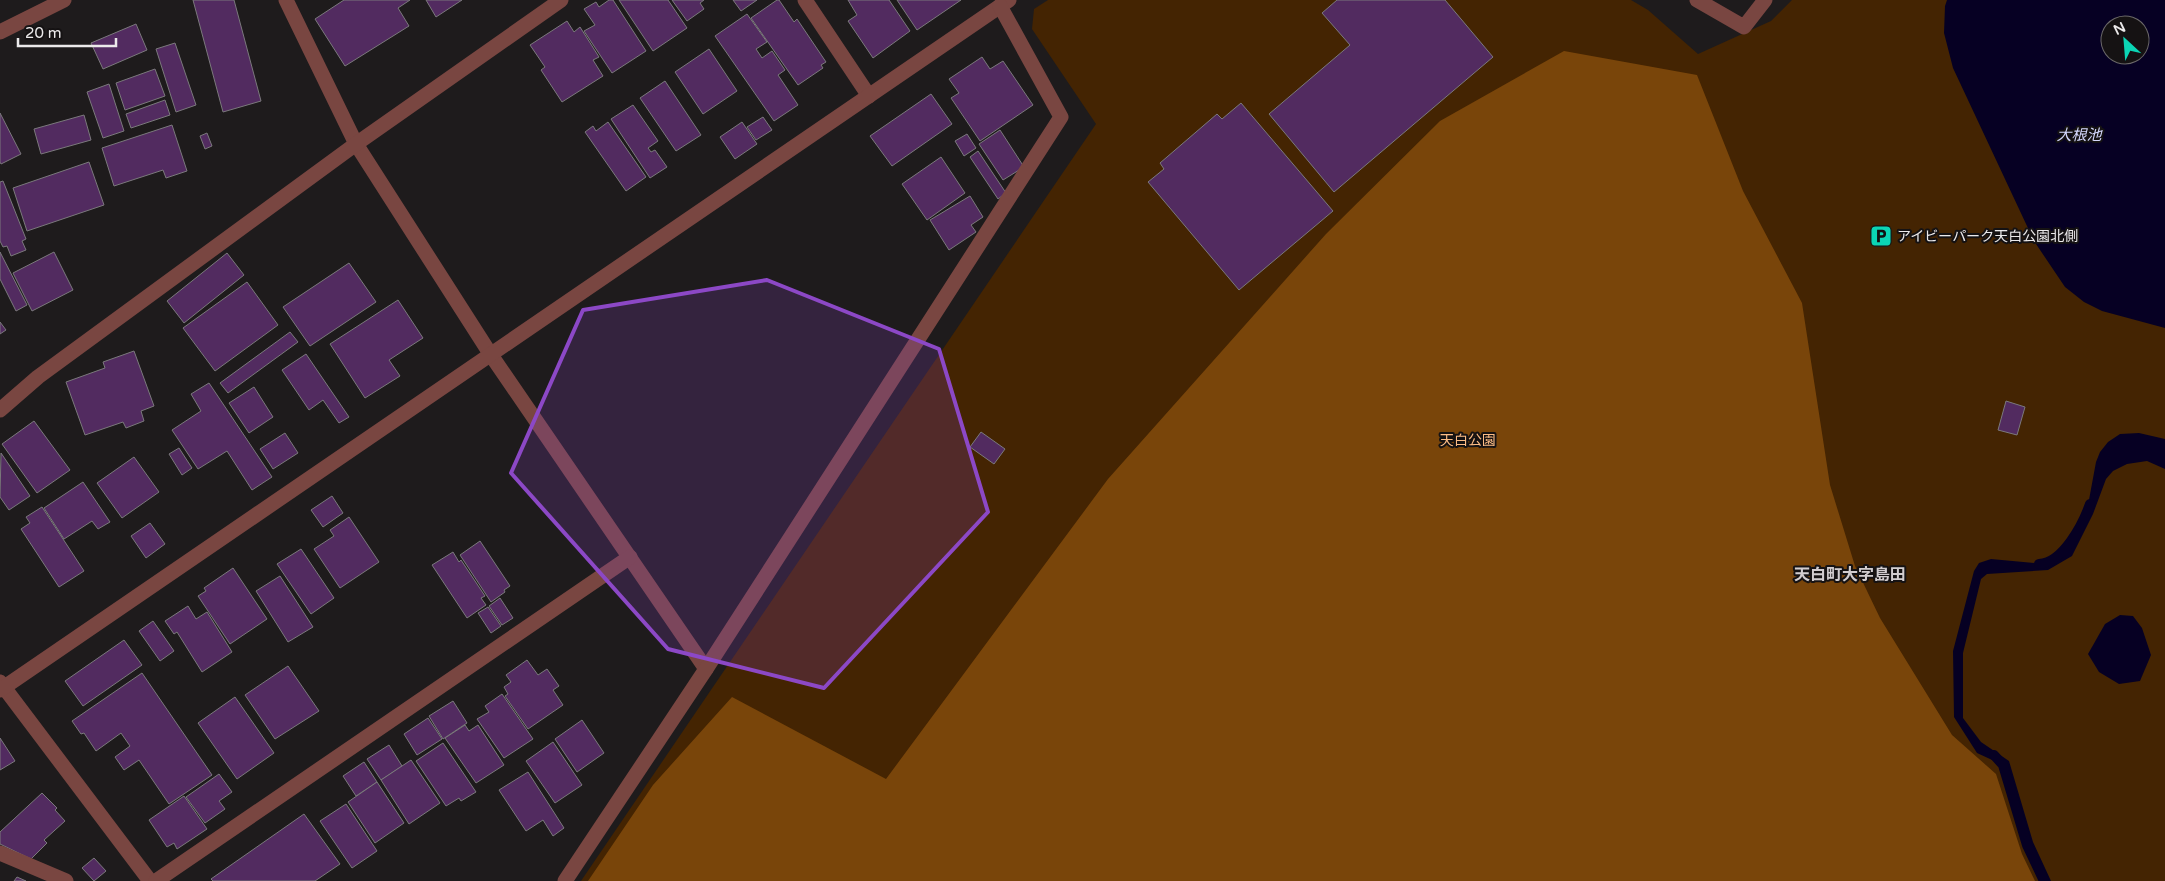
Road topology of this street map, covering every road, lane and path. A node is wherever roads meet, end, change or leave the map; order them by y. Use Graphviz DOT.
graph roads {
  1 [pos="64,0"];
  2 [pos="286,0"];
  3 [pos="561,0"];
  4 [pos="805,0"];
  5 [pos="1697,0"];
  6 [pos="1765,0"];
  7 [pos="1004,3"];
  8 [pos="0,32"];
  9 [pos="869,96"];
  10 [pos="356,144"];
  11 [pos="491,354"];
  12 [pos="0,410"];
  13 [pos="630,557"];
  14 [pos="706,669"];
  15 [pos="2,687"];
  16 [pos="0,853"];
  17 [pos="66,881"];
  18 [pos="150,881"];
  19 [pos="156,881"];
  20 [pos="565,881"];
  1 -- 8 [label="street"];
  2 -- 10 [label="street"];
  3 -- 10 [label="street"];
  4 -- 9 [label="street"];
  5 -- 6 [label="street"];
  7 -- 9 [label="street"];
  7 -- 14 [label="street"];
  9 -- 11 [label="street"];
  10 -- 11 [label="street"];
  10 -- 12 [label="street"];
  11 -- 13 [label="street"];
  11 -- 15 [label="street"];
  13 -- 14 [label="street"];
  13 -- 19 [label="street"];
  14 -- 20 [label="street"];
  15 -- 18 [label="street"];
  16 -- 17 [label="street"];
}
